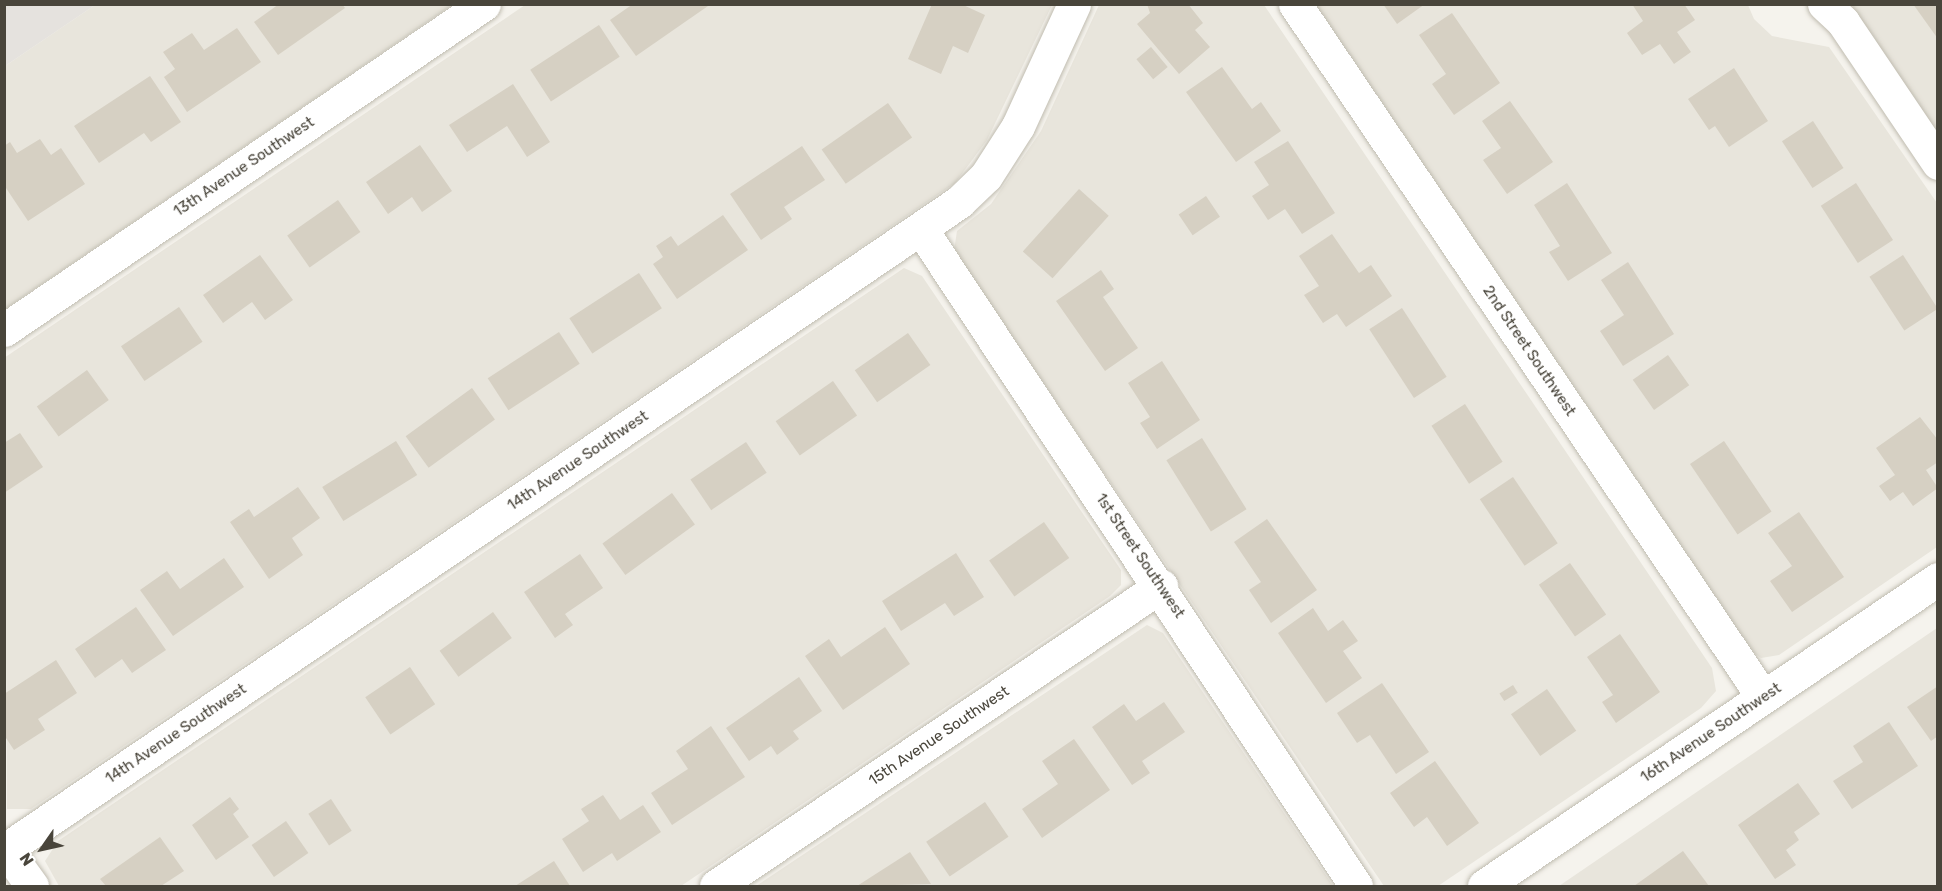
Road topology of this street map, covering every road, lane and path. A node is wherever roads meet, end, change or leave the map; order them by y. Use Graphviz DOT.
graph roads {
  1 [pos="484,4"];
  2 [pos="1074,4"];
  3 [pos="1295,4"];
  4 [pos="1824,4"];
  5 [pos="1938,163"];
  6 [pos="921,229"];
  7 [pos="4,330"];
  8 [pos="1938,579"];
  9 [pos="1161,586"];
  10 [pos="1763,697"];
  11 [pos="5,848"];
  12 [pos="32,886"];
  13 [pos="716,886"];
  14 [pos="1356,886"];
  15 [pos="1484,886"];
  1 -- 7 [label="street, 13th Avenue Southwest"];
  2 -- 6 [label="street, 14th Avenue Southwest"];
  3 -- 10 [label="street, 2nd Street Southwest"];
  4 -- 5 [label="street"];
  6 -- 9 [label="street, 1st Street Southwest"];
  6 -- 11 [label="street, 14th Avenue Southwest"];
  8 -- 10 [label="street, 16th Avenue Southwest"];
  9 -- 13 [label="street, 15th Avenue Southwest"];
  9 -- 14 [label="street, 1st Street Southwest"];
  10 -- 15 [label="street, 16th Avenue Southwest"];
  11 -- 12 [label="street"];
}
